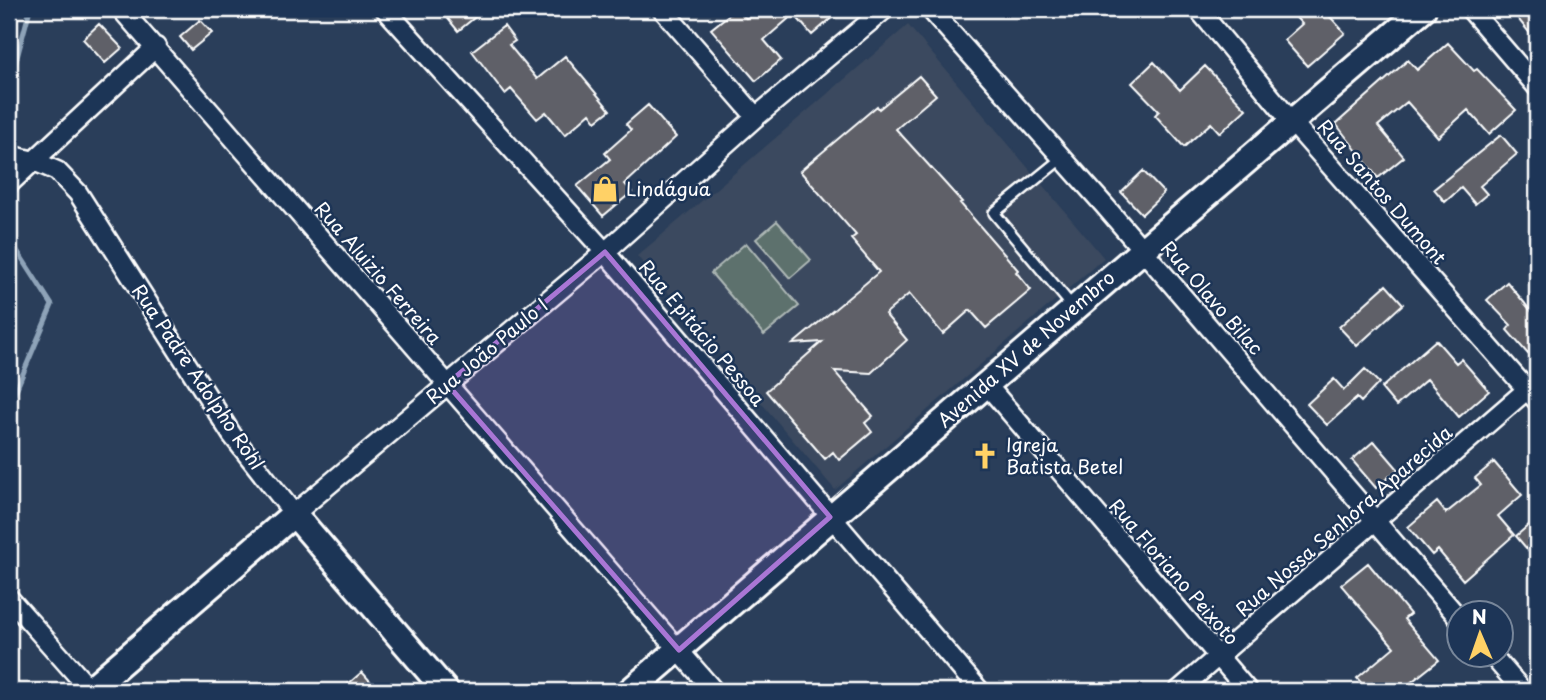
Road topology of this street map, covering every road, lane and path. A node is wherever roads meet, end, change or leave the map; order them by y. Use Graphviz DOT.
graph roads {
  1 [pos="121,9"];
  2 [pos="385,9"];
  3 [pos="662,9"];
  4 [pos="885,9"];
  5 [pos="930,9"];
  6 [pos="1198,9"];
  7 [pos="1423,9"];
  8 [pos="1471,9"];
  9 [pos="156,47"];
  10 [pos="1537,86"];
  11 [pos="756,117"];
  12 [pos="1291,121"];
  13 [pos="9,155"];
  14 [pos="1062,158"];
  15 [pos="34,161"];
  16 [pos="9,184"];
  17 [pos="1142,249"];
  18 [pos="605,252"];
  19 [pos="1074,308"];
  20 [pos="447,384"];
  21 [pos="986,384"];
  22 [pos="1534,391"];
  23 [pos="294,514"];
  24 [pos="830,517"];
  25 [pos="1377,522"];
  26 [pos="9,598"];
  27 [pos="1444,601"];
  28 [pos="679,650"];
  29 [pos="1219,656"];
  30 [pos="1503,668"];
  31 [pos="89,691"];
  32 [pos="446,691"];
  33 [pos="630,691"];
  34 [pos="714,691"];
  35 [pos="980,691"];
  36 [pos="1178,691"];
  37 [pos="1248,691"];
  38 [pos="1523,691"];
  1 -- 9 [label="street, Rua Aluizio Ferreira"];
  2 -- 18 [label="street, Rua Epitácio Pessoa"];
  3 -- 11 [label="street"];
  4 -- 11 [label="street, Rua João Paulo I"];
  5 -- 14 [label="street, Rua Olavo Bilac"];
  6 -- 12 [label="street, Rua Santos Dumont"];
  7 -- 12 [label="street, Avenida XV de Novembro"];
  8 -- 10 [label="street"];
  9 -- 15 [label="street"];
  9 -- 20 [label="street, Rua Aluizio Ferreira"];
  11 -- 18 [label="street, Rua João Paulo I"];
  12 -- 17 [label="street, Avenida XV de Novembro"];
  12 -- 22 [label="street, Rua Santos Dumont"];
  13 -- 15 [label="street, Rua Padre Adolpho Rohl"];
  14 -- 17 [label="street, Rua Olavo Bilac"];
  14 -- 19 [label="lane"];
  15 -- 16 [label="street"];
  15 -- 23 [label="street, Rua Padre Adolpho Rohl"];
  17 -- 19 [label="street, Avenida XV de Novembro"];
  17 -- 25 [label="street, Rua Olavo Bilac"];
  18 -- 20 [label="street, Rua João Paulo I"];
  18 -- 24 [label="street, Rua Epitácio Pessoa"];
  19 -- 21 [label="street, Avenida XV de Novembro"];
  20 -- 23 [label="street, Rua João Paulo I"];
  20 -- 28 [label="street, Rua Aluizio Ferreira"];
  21 -- 24 [label="street, Avenida XV de Novembro"];
  21 -- 29 [label="street, Rua Floriano Peixoto"];
  22 -- 25 [label="street, Rua Nossa Senhora Aparecida"];
  23 -- 31 [label="street, Rua João Paulo I"];
  23 -- 32 [label="street, Rua Padre Adolpho Rohl"];
  24 -- 28 [label="street, Avenida XV de Novembro"];
  24 -- 35 [label="street, Rua Epitácio Pessoa"];
  25 -- 27 [label="street, Rua Olavo Bilac"];
  25 -- 29 [label="street, Rua Nossa Senhora Aparecida"];
  26 -- 31 [label="street"];
  28 -- 33 [label="street, Avenida XV de Novembro"];
  28 -- 34 [label="street, Rua Aluizio Ferreira"];
  29 -- 36 [label="street, Rua Nossa Senhora Aparecida"];
  29 -- 37 [label="street, Rua Floriano Peixoto"];
  30 -- 38 [label="street"];
}
